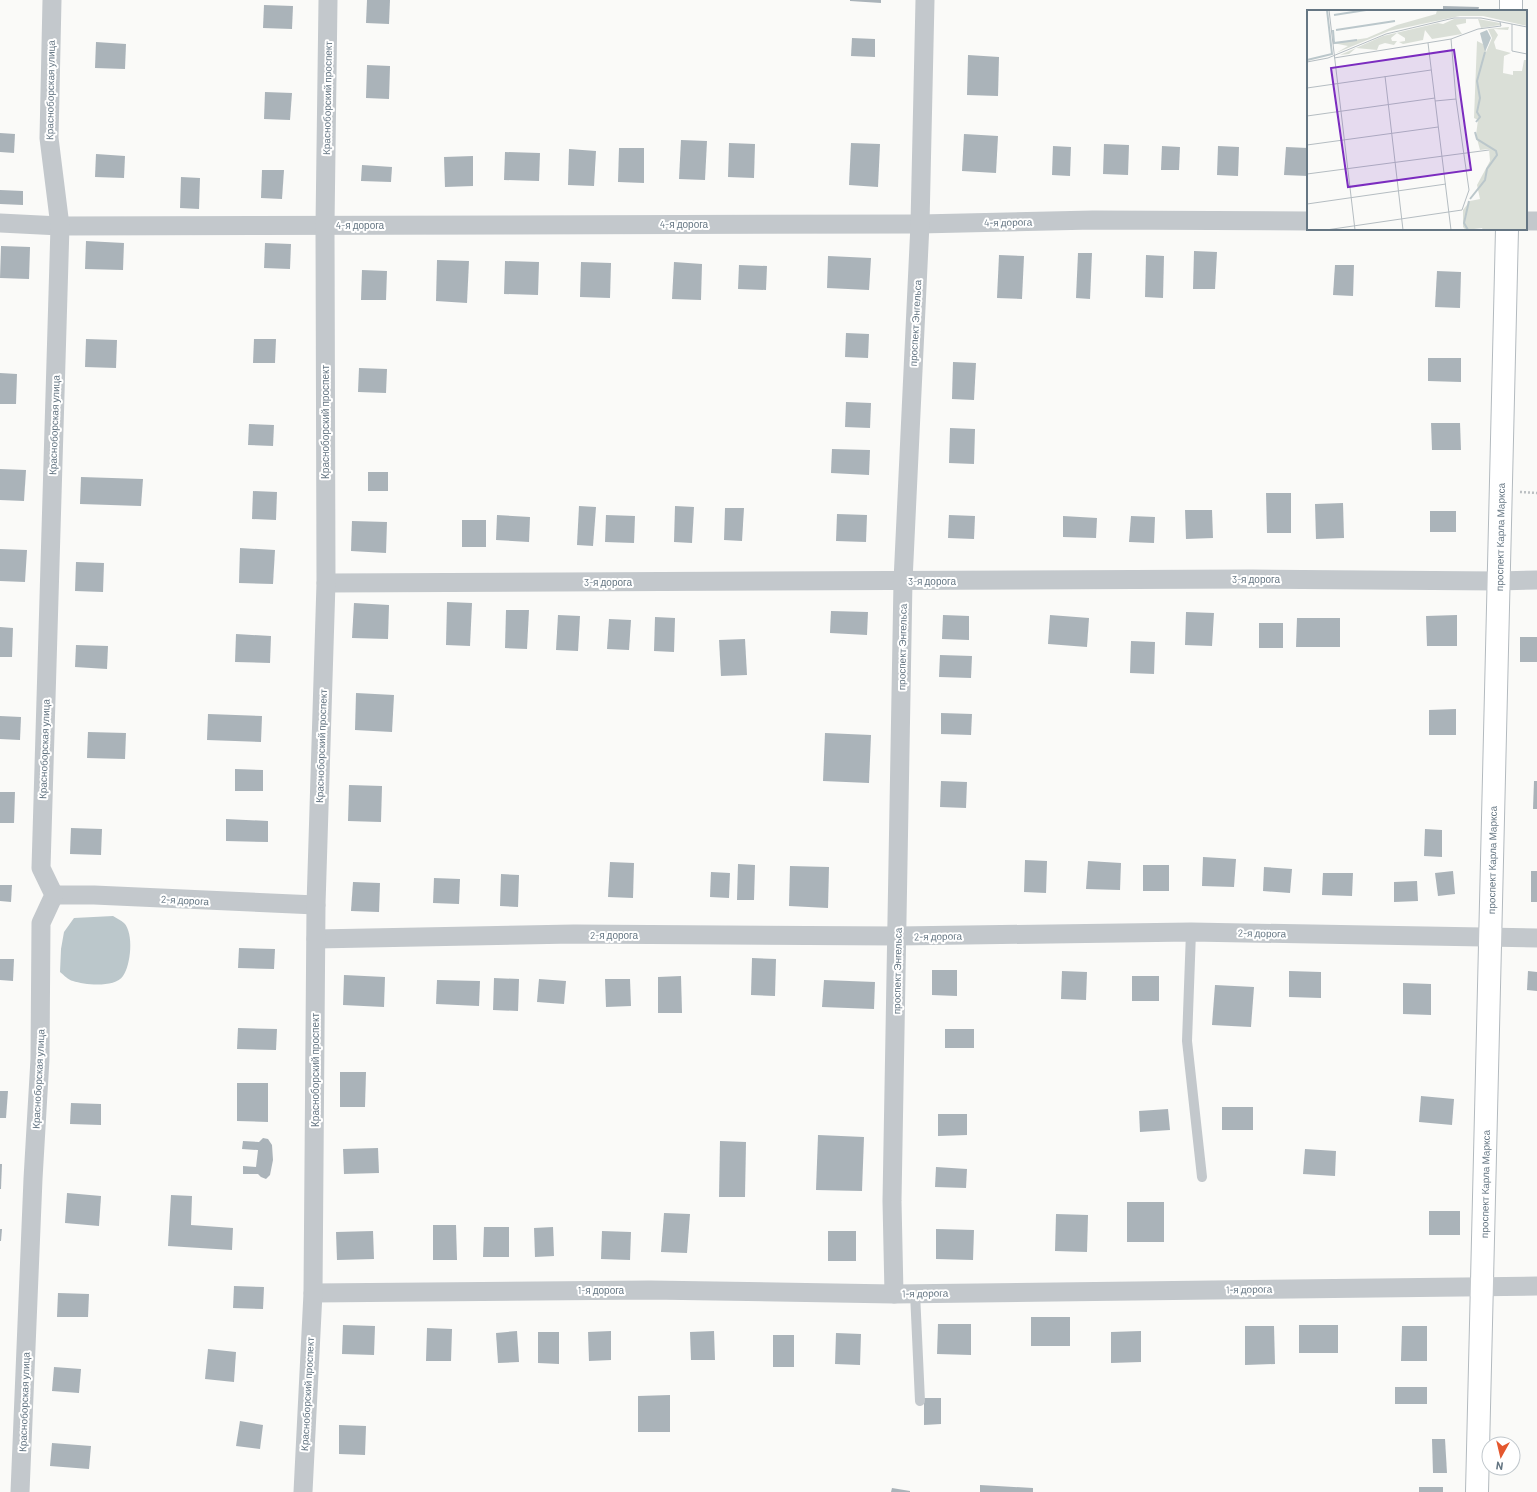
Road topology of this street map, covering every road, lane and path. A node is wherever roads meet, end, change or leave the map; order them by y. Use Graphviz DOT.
graph roads {
  1 [pos="52,0"];
  2 [pos="328,0"];
  3 [pos="925,0"];
  4 [pos="1307,221"];
  5 [pos="0,223"];
  6 [pos="920,224"];
  7 [pos="325,225"];
  8 [pos="60,226"];
  9 [pos="1507,230"];
  10 [pos="1537,580"];
  11 [pos="903,581"];
  12 [pos="1498,581"];
  13 [pos="326,583"];
  14 [pos="54,895"];
  15 [pos="316,905"];
  16 [pos="1191,932"];
  17 [pos="898,936"];
  18 [pos="1490,938"];
  19 [pos="1537,938"];
  20 [pos="316,939"];
  21 [pos="1202,1177"];
  22 [pos="1537,1286"];
  23 [pos="1482,1287"];
  24 [pos="313,1293"];
  25 [pos="915,1293"];
  26 [pos="894,1294"];
  27 [pos="920,1402"];
  28 [pos="20,1492"];
  29 [pos="303,1492"];
  30 [pos="1477,1492"];
  1 -- 8 [label="street, Красноборская улица"];
  2 -- 7 [label="street, Красноборский проспект"];
  3 -- 6 [label="street, проспект Энгельса"];
  4 -- 6 [label="street, 4-я дорога"];
  5 -- 8 [label="street, 4-я дорога"];
  6 -- 7 [label="street, 4-я дорога"];
  6 -- 11 [label="street, проспект Энгельса"];
  7 -- 8 [label="street, 4-я дорога"];
  7 -- 13 [label="street, Красноборский проспект"];
  8 -- 14 [label="street, Красноборская улица"];
  9 -- 12 [label="street, проспект Карла Маркса"];
  10 -- 12 [label="street, 3-я дорога"];
  11 -- 12 [label="street, 3-я дорога"];
  11 -- 13 [label="street, 3-я дорога"];
  11 -- 17 [label="street, проспект Энгельса"];
  12 -- 18 [label="street, проспект Карла Маркса"];
  13 -- 15 [label="street, Красноборский проспект"];
  14 -- 15 [label="street, 2-я дорога"];
  14 -- 28 [label="street, Красноборская улица"];
  15 -- 20 [label="street, Красноборский проспект"];
  16 -- 17 [label="street, 2-я дорога"];
  16 -- 18 [label="street, 2-я дорога"];
  16 -- 21 [label="lane"];
  17 -- 20 [label="street, 2-я дорога"];
  17 -- 26 [label="street, проспект Энгельса"];
  18 -- 19 [label="street, 2-я дорога"];
  18 -- 23 [label="street, проспект Карла Маркса"];
  20 -- 24 [label="street, Красноборский проспект"];
  22 -- 23 [label="street, 1-я дорога"];
  23 -- 25 [label="street, 1-я дорога"];
  23 -- 30 [label="street, проспект Карла Маркса"];
  24 -- 26 [label="street, 1-я дорога"];
  24 -- 29 [label="street, Красноборский проспект"];
  25 -- 26 [label="street, 1-я дорога"];
  25 -- 27 [label="lane"];
}
